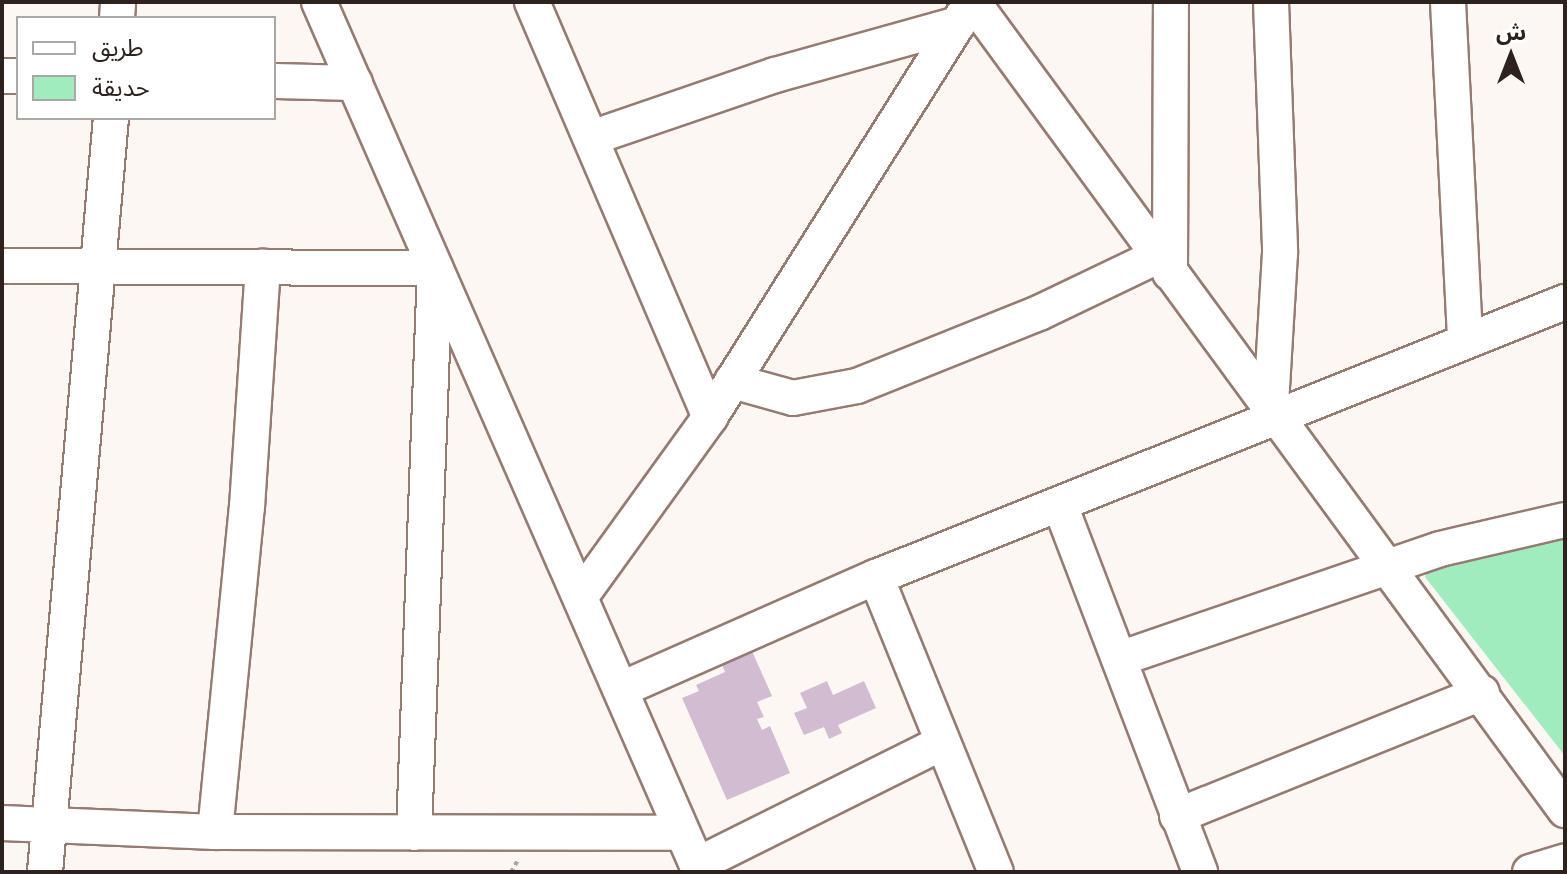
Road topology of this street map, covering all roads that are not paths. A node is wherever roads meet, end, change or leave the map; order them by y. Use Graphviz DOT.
graph roads {
  1 [pos="319,2"];
  2 [pos="532,2"];
  3 [pos="1171,2"];
  4 [pos="1271,2"];
  5 [pos="1448,2"];
  6 [pos="967,9"];
  7 [pos="276,81"];
  8 [pos="355,83"];
  9 [pos="111,120"];
  10 [pos="591,138"];
  11 [pos="99,265"];
  12 [pos="1163,265"];
  13 [pos="2,266"];
  14 [pos="263,267"];
  15 [pos="435,268"];
  16 [pos="1565,302"];
  17 [pos="1465,342"];
  18 [pos="732,381"];
  19 [pos="1276,411"];
  20 [pos="710,417"];
  21 [pos="1060,505"];
  22 [pos="1565,520"];
  23 [pos="1389,566"];
  24 [pos="876,577"];
  25 [pos="581,596"];
  26 [pos="1119,659"];
  27 [pos="624,688"];
  28 [pos="1482,693"];
  29 [pos="942,743"];
  30 [pos="1565,810"];
  31 [pos="1177,816"];
  32 [pos="2,823"];
  33 [pos="50,825"];
  34 [pos="215,832"];
  35 [pos="414,833"];
  36 [pos="681,833"];
  37 [pos="1565,861"];
  38 [pos="699,869"];
  39 [pos="45,872"];
  40 [pos="996,872"];
  41 [pos="1200,872"];
  42 [pos="1530,872"];
  1 -- 8 [label="street"];
  2 -- 10 [label="street"];
  3 -- 12 [label="street"];
  4 -- 19 [label="street"];
  5 -- 17 [label="street"];
  6 -- 10 [label="street"];
  6 -- 12 [label="street"];
  6 -- 18 [label="street"];
  7 -- 8 [label="street"];
  8 -- 15 [label="street"];
  9 -- 11 [label="street"];
  10 -- 20 [label="street"];
  11 -- 13 [label="street"];
  11 -- 14 [label="street"];
  11 -- 33 [label="street"];
  12 -- 18 [label="street"];
  12 -- 19 [label="street"];
  14 -- 15 [label="street"];
  14 -- 34 [label="street"];
  15 -- 25 [label="street"];
  15 -- 35 [label="street"];
  16 -- 17 [label="street"];
  17 -- 19 [label="street"];
  18 -- 20 [label="street"];
  19 -- 21 [label="street"];
  19 -- 23 [label="street"];
  20 -- 25 [label="street"];
  21 -- 24 [label="street"];
  21 -- 26 [label="street"];
  22 -- 23 [label="street"];
  23 -- 26 [label="street"];
  23 -- 28 [label="street"];
  24 -- 27 [label="street"];
  24 -- 29 [label="street"];
  25 -- 27 [label="street"];
  26 -- 31 [label="street"];
  27 -- 36 [label="street"];
  28 -- 30 [label="street"];
  28 -- 31 [label="street"];
  29 -- 38 [label="street"];
  29 -- 40 [label="street"];
  31 -- 41 [label="street"];
  32 -- 33 [label="street"];
  33 -- 34 [label="street"];
  33 -- 39 [label="street"];
  34 -- 35 [label="street"];
  35 -- 36 [label="street"];
  36 -- 38 [label="street"];
  37 -- 42 [label="street"];
}
